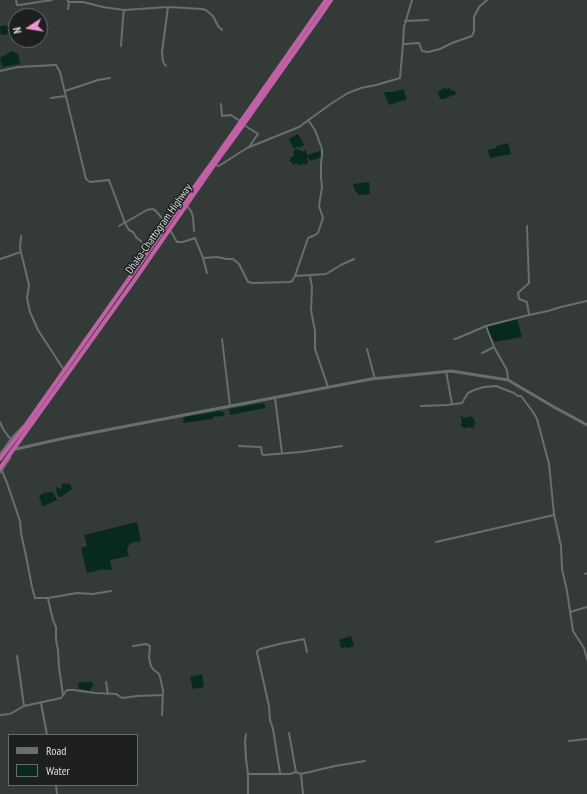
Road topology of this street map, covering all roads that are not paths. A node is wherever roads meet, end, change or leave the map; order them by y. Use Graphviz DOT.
graph roads {
  1 [pos="16,0"];
  2 [pos="52,0"];
  3 [pos="326,0"];
  4 [pos="331,0"];
  5 [pos="412,0"];
  6 [pos="487,0"];
  7 [pos="68,1"];
  8 [pos="168,7"];
  9 [pos="68,9"];
  10 [pos="124,10"];
  11 [pos="428,20"];
  12 [pos="405,21"];
  13 [pos="222,30"];
  14 [pos="403,44"];
  15 [pos="121,46"];
  16 [pos="166,66"];
  17 [pos="0,71"];
  18 [pos="110,78"];
  19 [pos="64,91"];
  20 [pos="65,96"];
  21 [pos="51,98"];
  22 [pos="221,104"];
  23 [pos="308,120"];
  24 [pos="242,123"];
  25 [pos="249,147"];
  26 [pos="214,165"];
  27 [pos="186,205"];
  28 [pos="125,223"];
  29 [pos="167,224"];
  30 [pos="119,226"];
  31 [pos="527,226"];
  32 [pos="169,229"];
  33 [pos="194,231"];
  34 [pos="21,236"];
  35 [pos="150,249"];
  36 [pos="21,252"];
  37 [pos="203,258"];
  38 [pos="0,259"];
  39 [pos="354,259"];
  40 [pos="207,273"];
  41 [pos="295,276"];
  42 [pos="310,276"];
  43 [pos="120,291"];
  44 [pos="124,294"];
  45 [pos="118,298"];
  46 [pos="587,301"];
  47 [pos="529,315"];
  48 [pos="486,326"];
  49 [pos="222,339"];
  50 [pos="454,339"];
  51 [pos="494,347"];
  52 [pos="367,349"];
  53 [pos="482,353"];
  54 [pos="64,370"];
  55 [pos="446,371"];
  56 [pos="375,379"];
  57 [pos="508,380"];
  58 [pos="328,387"];
  59 [pos="274,398"];
  60 [pos="452,404"];
  61 [pos="230,406"];
  62 [pos="421,406"];
  63 [pos="0,422"];
  64 [pos="587,425"];
  65 [pos="28,426"];
  66 [pos="11,440"];
  67 [pos="20,444"];
  68 [pos="239,446"];
  69 [pos="342,446"];
  70 [pos="24,447"];
  71 [pos="16,449"];
  72 [pos="282,453"];
  73 [pos="0,455"];
  74 [pos="0,459"];
  75 [pos="0,470"];
  76 [pos="554,514"];
  77 [pos="436,542"];
  78 [pos="111,591"];
  79 [pos="48,598"];
  80 [pos="587,607"];
  81 [pos="570,612"];
  82 [pos="133,646"];
  83 [pos="307,652"];
  84 [pos="17,656"];
  85 [pos="587,659"];
  86 [pos="106,682"];
  87 [pos="108,694"];
  88 [pos="162,695"];
  89 [pos="63,696"];
  90 [pos="41,703"];
  91 [pos="24,706"];
  92 [pos="0,715"];
  93 [pos="162,715"];
  94 [pos="289,733"];
  95 [pos="47,734"];
  96 [pos="246,734"];
  97 [pos="587,739"];
  98 [pos="568,741"];
  99 [pos="365,761"];
  100 [pos="296,772"];
  101 [pos="280,773"];
  102 [pos="248,774"];
  103 [pos="301,774"];
  104 [pos="248,794"];
  105 [pos="303,794"];
  1 -- 2 [label="street"];
  3 -- 24 [label="highway, Dhaka-Chattogram Highway"];
  4 -- 24 [label="highway, Dhaka-Chattogram Highway"];
  5 -- 12 [label="street"];
  6 -- 14 [label="street"];
  7 -- 9 [label="street"];
  7 -- 10 [label="street"];
  8 -- 10 [label="street"];
  8 -- 13 [label="street"];
  8 -- 16 [label="street"];
  10 -- 15 [label="street"];
  11 -- 12 [label="street"];
  12 -- 14 [label="street"];
  14 -- 23 [label="street"];
  17 -- 19 [label="street"];
  18 -- 19 [label="street"];
  19 -- 20 [label="street"];
  20 -- 21 [label="street"];
  20 -- 28 [label="street"];
  22 -- 24 [label="street"];
  23 -- 25 [label="street"];
  23 -- 41 [label="street"];
  24 -- 25 [label="street"];
  24 -- 26 [label="highway, Dhaka-Chattogram Highway"];
  24 -- 29 [label="highway, Dhaka-Chattogram Highway"];
  25 -- 26 [label="street"];
  26 -- 27 [label="highway, Dhaka-Chattogram Highway"];
  27 -- 32 [label="highway, Dhaka-Chattogram Highway"];
  27 -- 33 [label="street"];
  28 -- 29 [label="street"];
  28 -- 30 [label="street"];
  28 -- 35 [label="street"];
  29 -- 35 [label="highway, Dhaka-Chattogram Highway"];
  31 -- 47 [label="street"];
  32 -- 37 [label="street"];
  32 -- 44 [label="highway, Dhaka-Chattogram Highway"];
  34 -- 36 [label="street"];
  35 -- 43 [label="highway, Dhaka-Chattogram Highway"];
  36 -- 38 [label="street"];
  36 -- 54 [label="street"];
  37 -- 40 [label="street"];
  37 -- 41 [label="street"];
  39 -- 42 [label="street"];
  41 -- 42 [label="street"];
  42 -- 58 [label="street"];
  43 -- 44 [label="highway"];
  43 -- 45 [label="highway, Dhaka-Chattogram Highway"];
  44 -- 45 [label="highway, Dhaka-Chattogram Highway"];
  45 -- 54 [label="highway, Dhaka-Chattogram Highway"];
  45 -- 65 [label="highway, Dhaka-Chattogram Highway"];
  46 -- 47 [label="street"];
  47 -- 48 [label="street"];
  48 -- 50 [label="street"];
  48 -- 51 [label="street"];
  49 -- 61 [label="street"];
  51 -- 53 [label="street"];
  51 -- 57 [label="street"];
  52 -- 56 [label="street"];
  54 -- 65 [label="highway, Dhaka-Chattogram Highway"];
  55 -- 56 [label="main road"];
  55 -- 57 [label="main road"];
  55 -- 60 [label="street"];
  56 -- 58 [label="main road"];
  57 -- 64 [label="main road"];
  58 -- 59 [label="main road"];
  59 -- 61 [label="main road"];
  59 -- 72 [label="street"];
  60 -- 62 [label="street"];
  60 -- 76 [label="street"];
  61 -- 70 [label="main road"];
  63 -- 66 [label="street"];
  65 -- 66 [label="main road"];
  65 -- 67 [label="main road"];
  65 -- 74 [label="highway, Dhaka-Chattogram Highway"];
  65 -- 75 [label="highway, Dhaka-Chattogram Highway"];
  66 -- 73 [label="main road"];
  67 -- 70 [label="main road"];
  67 -- 71 [label="main road"];
  68 -- 72 [label="street"];
  69 -- 72 [label="street"];
  70 -- 71 [label="main road"];
  71 -- 75 [label="main road"];
  75 -- 79 [label="street"];
  76 -- 77 [label="street"];
  76 -- 81 [label="street"];
  78 -- 79 [label="street"];
  79 -- 89 [label="street"];
  80 -- 81 [label="street"];
  81 -- 85 [label="street"];
  82 -- 88 [label="street"];
  83 -- 101 [label="street"];
  84 -- 91 [label="street"];
  86 -- 87 [label="street"];
  87 -- 88 [label="street"];
  87 -- 89 [label="street"];
  88 -- 93 [label="street"];
  89 -- 90 [label="street"];
  90 -- 91 [label="street"];
  90 -- 95 [label="street"];
  91 -- 92 [label="street"];
  94 -- 100 [label="street"];
  96 -- 102 [label="street"];
  97 -- 98 [label="street"];
  99 -- 103 [label="street"];
  100 -- 101 [label="street"];
  100 -- 103 [label="street"];
  101 -- 102 [label="street"];
  102 -- 104 [label="street"];
  103 -- 105 [label="street"];
}
